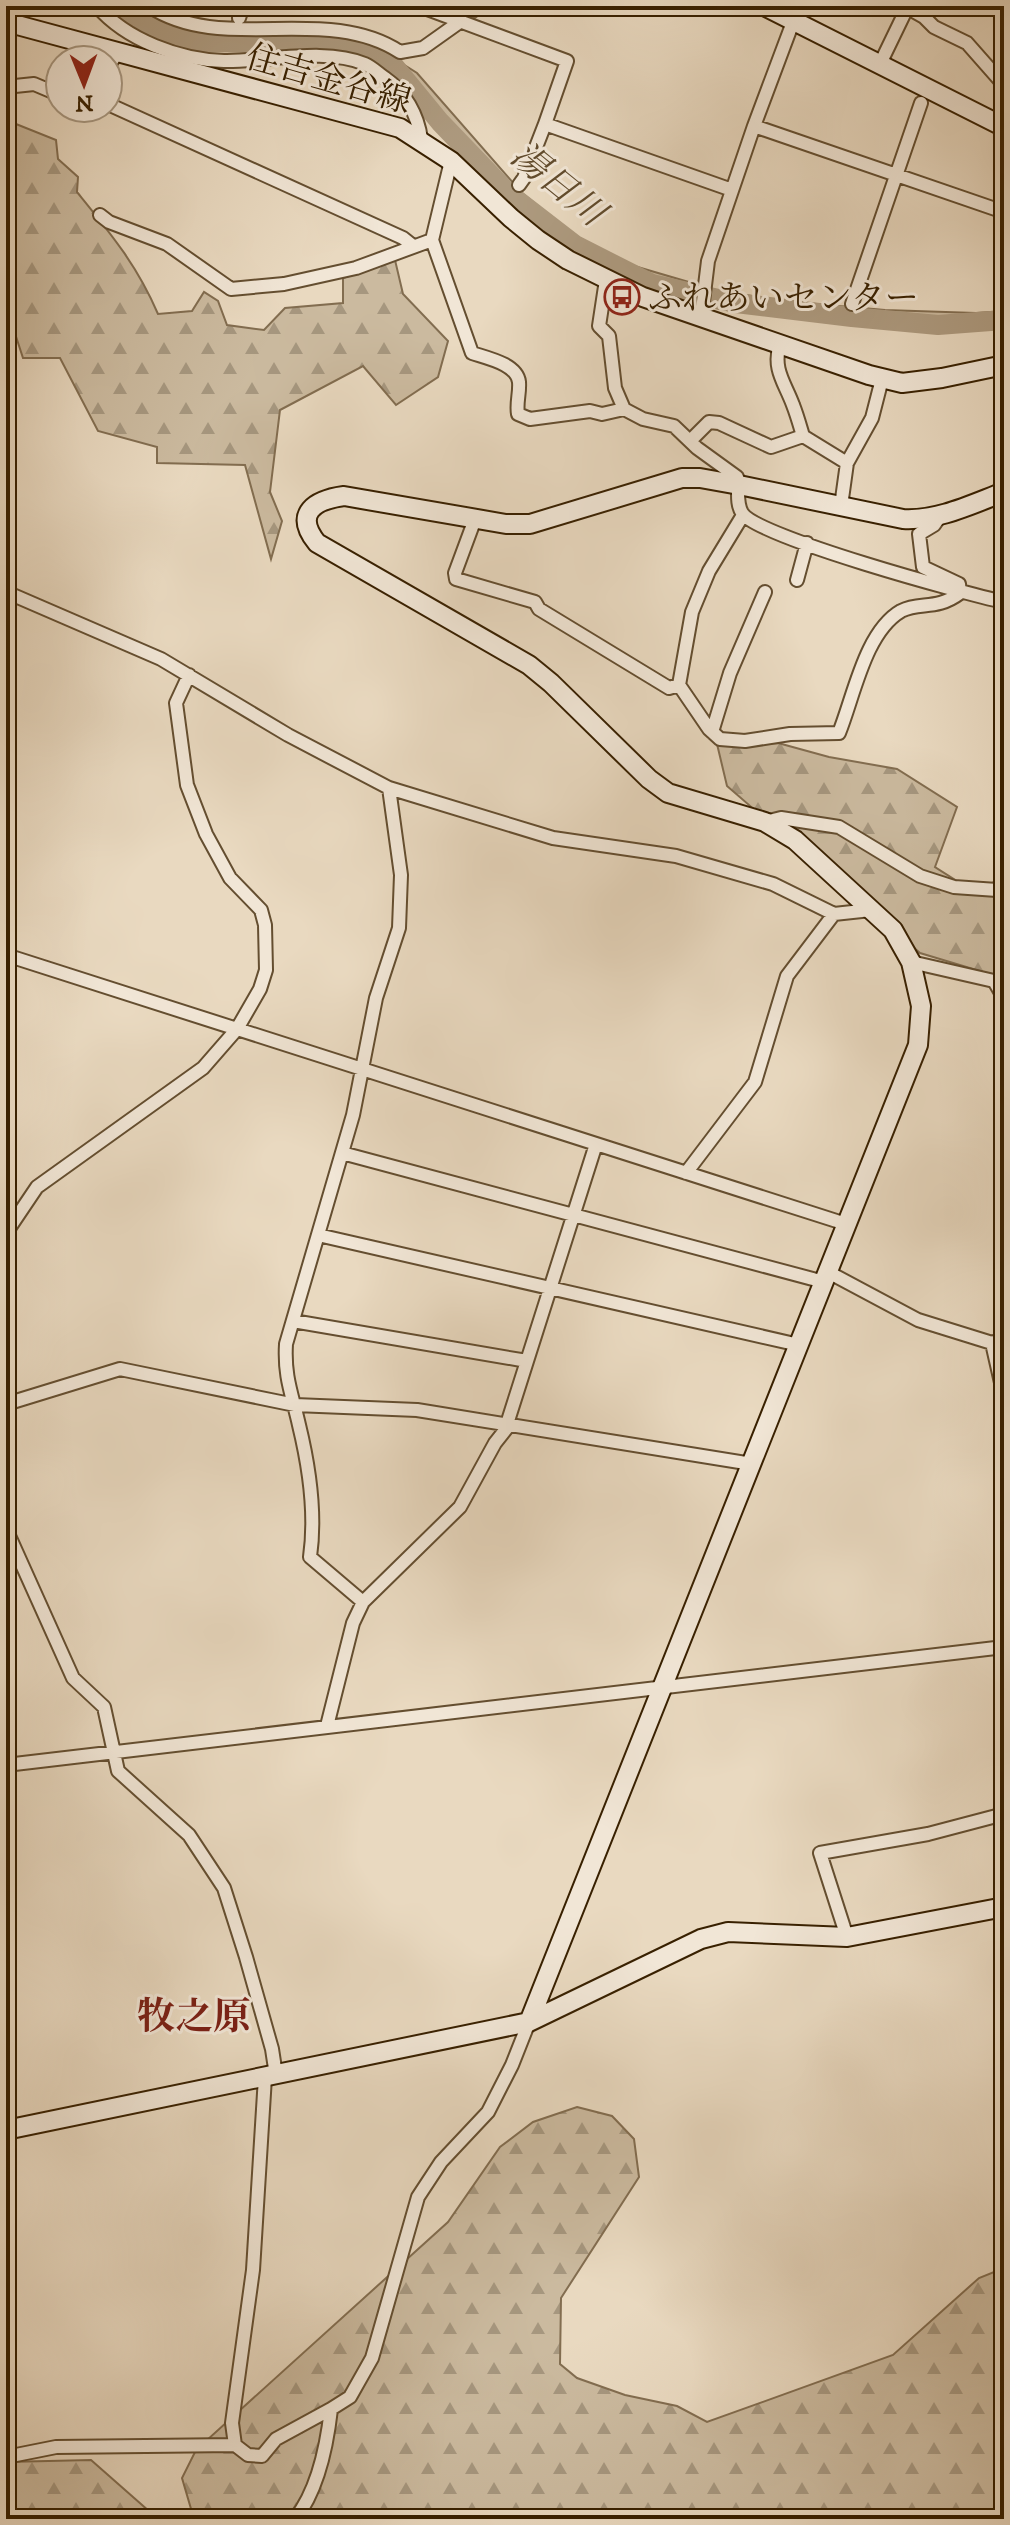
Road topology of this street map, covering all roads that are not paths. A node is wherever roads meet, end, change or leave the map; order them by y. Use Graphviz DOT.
graph roads {
  1 [pos="97,6"];
  2 [pos="149,6"];
  3 [pos="420,6"];
  4 [pos="764,6"];
  5 [pos="908,7"];
  6 [pos="6,22"];
  7 [pos="793,22"];
  8 [pos="465,23"];
  9 [pos="68,44"];
  10 [pos="124,62"];
  11 [pos="879,66"];
  12 [pos="1004,85"];
  13 [pos="15,86"];
  14 [pos="44,88"];
  15 [pos="921,103"];
  16 [pos="124,111"];
  17 [pos="545,124"];
  18 [pos="754,126"];
  19 [pos="1004,127"];
  20 [pos="421,139"];
  21 [pos="451,161"];
  22 [pos="895,176"];
  23 [pos="519,185"];
  24 [pos="732,190"];
  25 [pos="1004,212"];
  26 [pos="100,215"];
  27 [pos="432,240"];
  28 [pos="413,246"];
  29 [pos="606,280"];
  30 [pos="852,304"];
  31 [pos="702,312"];
  32 [pos="780,344"];
  33 [pos="1004,365"];
  34 [pos="882,379"];
  35 [pos="624,409"];
  36 [pos="803,436"];
  37 [pos="690,441"];
  38 [pos="847,463"];
  39 [pos="739,485"];
  40 [pos="1004,492"];
  41 [pos="841,506"];
  42 [pos="743,515"];
  43 [pos="941,515"];
  44 [pos="475,519"];
  45 [pos="807,543"];
  46 [pos="797,580"];
  47 [pos="6,592"];
  48 [pos="765,592"];
  49 [pos="960,593"];
  50 [pos="1004,602"];
  51 [pos="189,675"];
  52 [pos="679,685"];
  53 [pos="712,732"];
  54 [pos="389,788"];
  55 [pos="765,822"];
  56 [pos="1004,885"];
  57 [pos="871,910"];
  58 [pos="834,914"];
  59 [pos="6,955"];
  60 [pos="911,962"];
  61 [pos="1004,998"];
  62 [pos="237,1029"];
  63 [pos="362,1070"];
  64 [pos="596,1144"];
  65 [pos="342,1153"];
  66 [pos="686,1173"];
  67 [pos="574,1215"];
  68 [pos="846,1224"];
  69 [pos="6,1233"];
  70 [pos="318,1235"];
  71 [pos="826,1277"];
  72 [pos="550,1288"];
  73 [pos="293,1321"];
  74 [pos="998,1341"];
  75 [pos="799,1345"];
  76 [pos="527,1361"];
  77 [pos="1004,1396"];
  78 [pos="6,1404"];
  79 [pos="295,1405"];
  80 [pos="509,1424"];
  81 [pos="752,1464"];
  82 [pos="6,1529"];
  83 [pos="363,1602"];
  84 [pos="1004,1647"];
  85 [pos="664,1685"];
  86 [pos="327,1726"];
  87 [pos="116,1751"];
  88 [pos="6,1765"];
  89 [pos="1004,1814"];
  90 [pos="1004,1907"];
  91 [pos="847,1937"];
  92 [pos="529,2022"];
  93 [pos="270,2076"];
  94 [pos="6,2130"];
  95 [pos="331,2409"];
  96 [pos="235,2445"];
  97 [pos="6,2457"];
  98 [pos="295,2519"];
  1 -- 20 [label="street"];
  2 -- 8 [label="street"];
  3 -- 8 [label="street"];
  4 -- 7 [label="street"];
  5 -- 11 [label="street"];
  5 -- 12 [label="street"];
  6 -- 9 [label="street, 住吉金谷線"];
  7 -- 11 [label="street"];
  7 -- 18 [label="street"];
  8 -- 17 [label="street"];
  10 -- 20 [label="street, 住吉金谷線"];
  11 -- 19 [label="street"];
  13 -- 14 [label="street"];
  15 -- 22 [label="street"];
  16 -- 28 [label="street"];
  17 -- 23 [label="street"];
  17 -- 24 [label="street"];
  18 -- 22 [label="street"];
  18 -- 24 [label="street"];
  20 -- 21 [label="street, 住吉金谷線"];
  21 -- 27 [label="street"];
  21 -- 29 [label="street, 住吉金谷線"];
  22 -- 25 [label="street"];
  22 -- 30 [label="street"];
  24 -- 31 [label="street"];
  26 -- 28 [label="street"];
  27 -- 28 [label="street"];
  27 -- 35 [label="street"];
  29 -- 31 [label="street, 住吉金谷線"];
  29 -- 35 [label="street"];
  31 -- 32 [label="street, 住吉金谷線"];
  32 -- 34 [label="street, 住吉金谷線"];
  32 -- 36 [label="street"];
  33 -- 34 [label="street, 住吉金谷線"];
  34 -- 38 [label="street"];
  35 -- 37 [label="street"];
  36 -- 37 [label="street"];
  36 -- 38 [label="street"];
  37 -- 39 [label="street"];
  38 -- 41 [label="street"];
  39 -- 41 [label="street"];
  39 -- 42 [label="street"];
  39 -- 44 [label="street"];
  40 -- 43 [label="street"];
  41 -- 43 [label="street"];
  42 -- 45 [label="street"];
  42 -- 52 [label="street"];
  43 -- 49 [label="street"];
  44 -- 52 [label="street"];
  44 -- 55 [label="street"];
  45 -- 46 [label="street"];
  45 -- 49 [label="street"];
  47 -- 51 [label="street"];
  48 -- 53 [label="street"];
  49 -- 50 [label="street"];
  49 -- 53 [label="street"];
  51 -- 54 [label="street"];
  51 -- 62 [label="street"];
  52 -- 53 [label="street"];
  54 -- 58 [label="street"];
  54 -- 63 [label="street"];
  55 -- 56 [label="street"];
  55 -- 57 [label="street"];
  57 -- 58 [label="street"];
  57 -- 60 [label="street"];
  58 -- 66 [label="street"];
  59 -- 62 [label="street"];
  60 -- 61 [label="street"];
  60 -- 68 [label="street"];
  62 -- 63 [label="street"];
  62 -- 69 [label="street"];
  63 -- 64 [label="street"];
  63 -- 65 [label="street"];
  64 -- 66 [label="street"];
  64 -- 67 [label="street"];
  65 -- 67 [label="street"];
  65 -- 70 [label="street"];
  66 -- 68 [label="street"];
  67 -- 71 [label="street"];
  67 -- 72 [label="street"];
  68 -- 71 [label="street"];
  70 -- 72 [label="street"];
  70 -- 73 [label="street"];
  71 -- 74 [label="street"];
  71 -- 75 [label="street"];
  72 -- 75 [label="street"];
  72 -- 76 [label="street"];
  73 -- 76 [label="street"];
  73 -- 79 [label="street"];
  74 -- 77 [label="street"];
  75 -- 81 [label="street"];
  76 -- 80 [label="street"];
  78 -- 79 [label="street"];
  79 -- 80 [label="street"];
  79 -- 83 [label="street"];
  80 -- 81 [label="street"];
  80 -- 83 [label="street"];
  81 -- 85 [label="street"];
  82 -- 87 [label="street"];
  83 -- 86 [label="street"];
  84 -- 85 [label="street"];
  85 -- 86 [label="street"];
  85 -- 92 [label="street"];
  86 -- 87 [label="street"];
  87 -- 88 [label="street"];
  87 -- 93 [label="street"];
  89 -- 91 [label="street"];
  90 -- 91 [label="street"];
  91 -- 92 [label="street"];
  92 -- 93 [label="street"];
  92 -- 95 [label="street"];
  93 -- 94 [label="street"];
  93 -- 96 [label="street"];
  95 -- 96 [label="street"];
  95 -- 98 [label="street"];
  96 -- 97 [label="street"];
}
